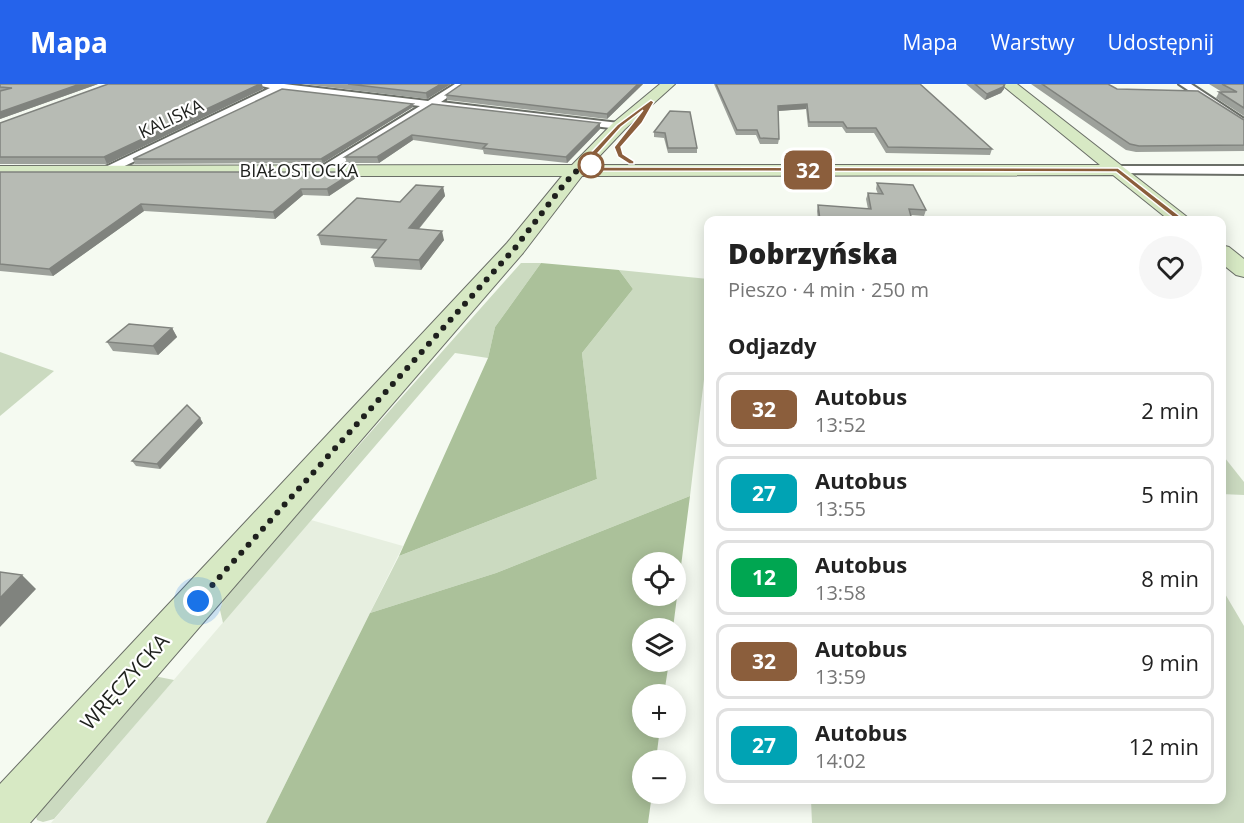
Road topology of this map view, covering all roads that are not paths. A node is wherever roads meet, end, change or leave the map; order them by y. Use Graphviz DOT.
graph roads {
  1 [pos="258,84"];
  2 [pos="462,84"];
  3 [pos="668,84"];
  4 [pos="1008,84"];
  5 [pos="1184,84"];
  6 [pos="285,85"];
  7 [pos="651,102"];
  8 [pos="431,104"];
  9 [pos="1244,124"];
  10 [pos="619,126"];
  11 [pos="620,155"];
  12 [pos="588,166"];
  13 [pos="654,168"];
  14 [pos="1118,170"];
  15 [pos="1244,170"];
  16 [pos="0,171"];
  17 [pos="103,171"];
  18 [pos="324,171"];
  19 [pos="1176,216"];
  20 [pos="1226,256"];
  21 [pos="1244,270"];
  22 [pos="0,820"];
  1 -- 6 [label="street"];
  2 -- 8 [label="street"];
  3 -- 7 [label="street, WRĘCZYCKA"];
  4 -- 14 [label="street"];
  5 -- 9 [label="street"];
  6 -- 8 [label="street"];
  6 -- 17 [label="street, KALISKA"];
  7 -- 10 [label="street, WRĘCZYCKA"];
  7 -- 12 [label="street, WRĘCZYCKA"];
  8 -- 10 [label="street"];
  8 -- 18 [label="street"];
  10 -- 12 [label="street, WRĘCZYCKA"];
  11 -- 13 [label="street"];
  12 -- 13 [label="street, BIAŁOSTOCKA"];
  12 -- 18 [label="street, BIAŁOSTOCKA"];
  12 -- 22 [label="street, WRĘCZYCKA"];
  13 -- 14 [label="street, BIAŁOSTOCKA"];
  14 -- 15 [label="street"];
  14 -- 19 [label="street"];
  16 -- 17 [label="street, BIAŁOSTOCKA"];
  17 -- 18 [label="street, BIAŁOSTOCKA"];
  20 -- 21 [label="street"];
}
